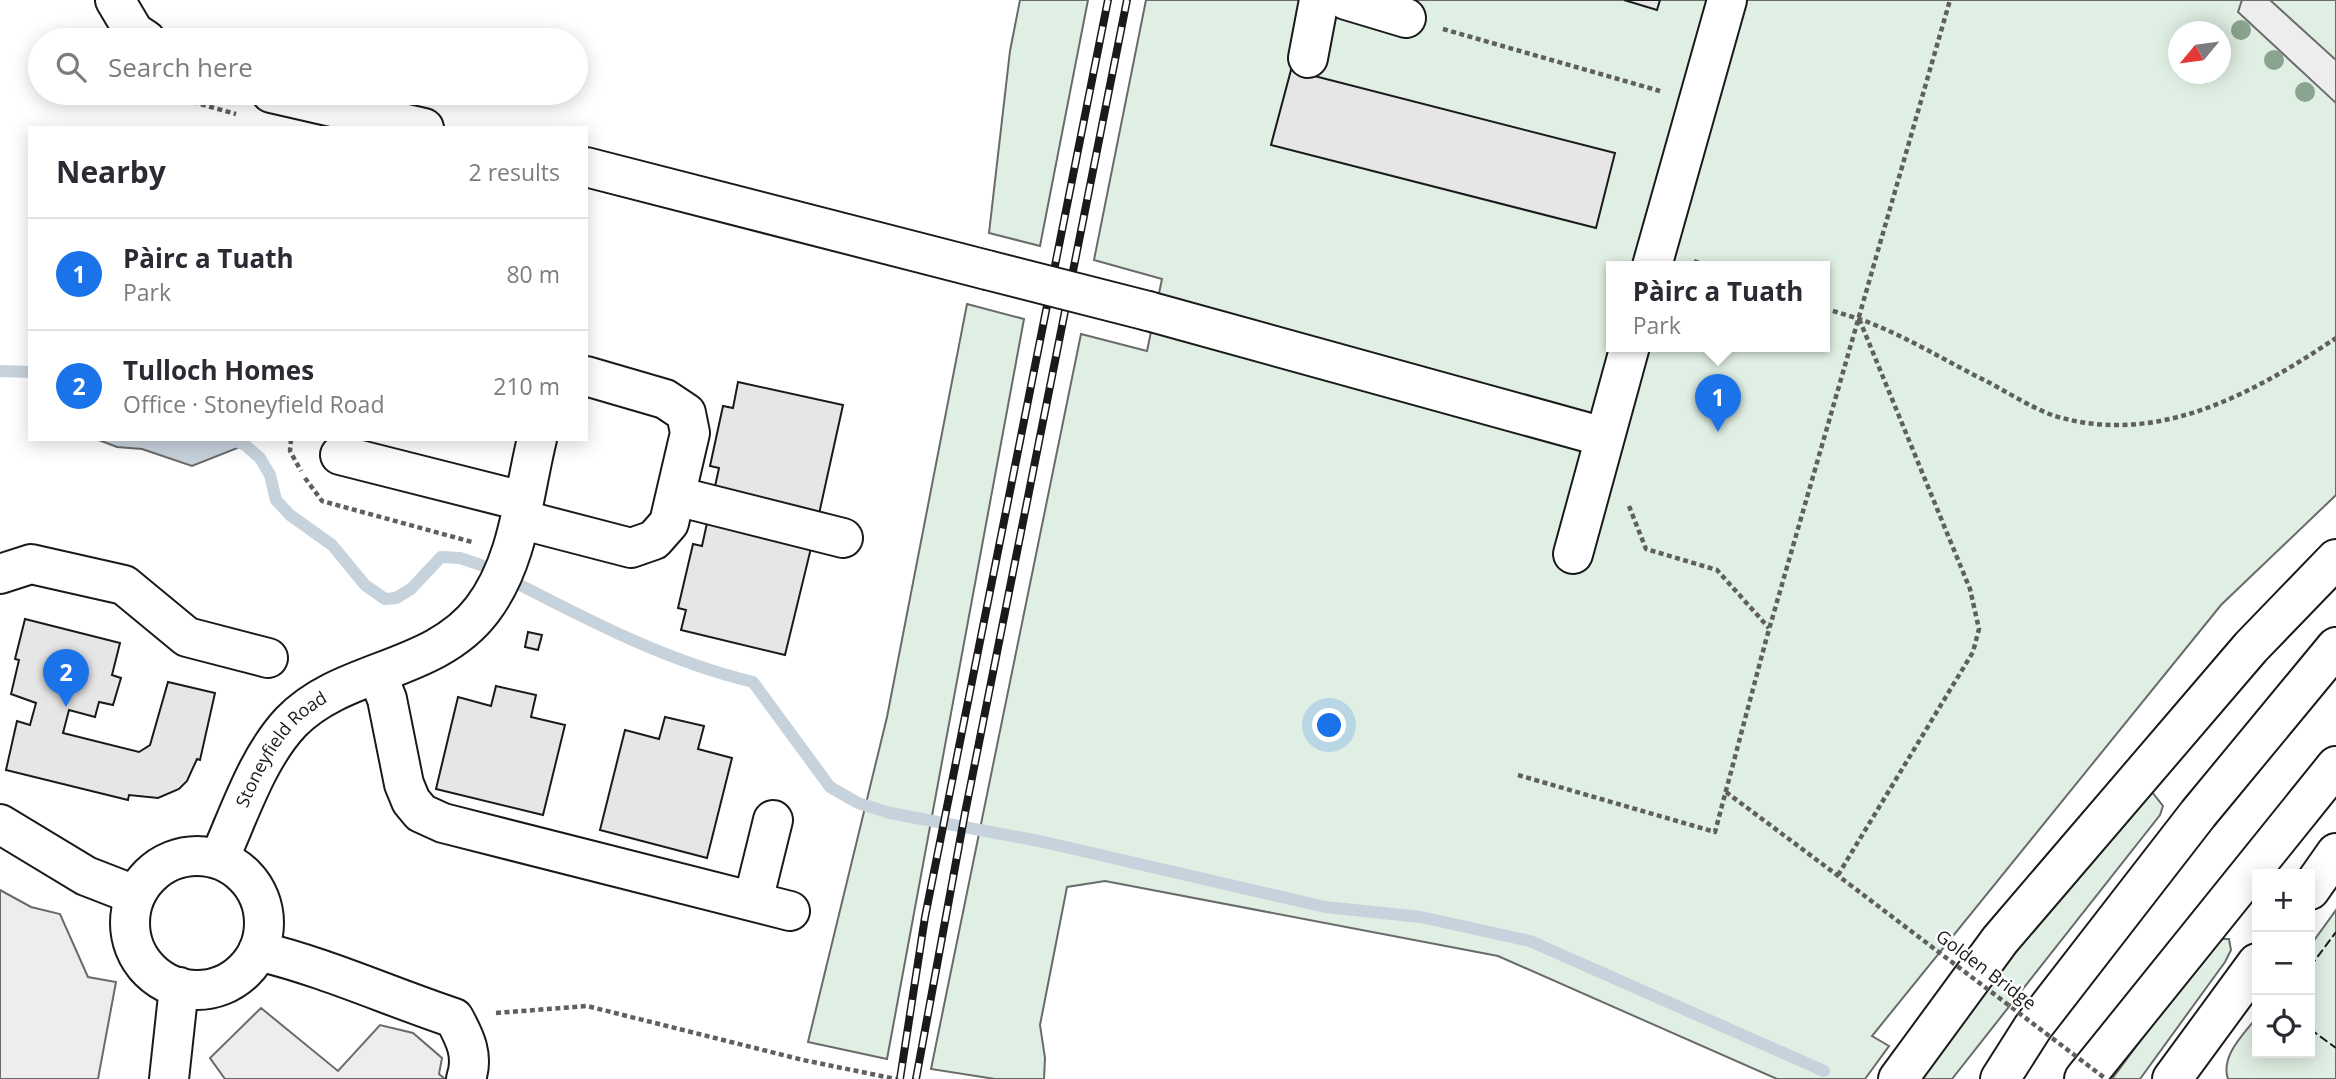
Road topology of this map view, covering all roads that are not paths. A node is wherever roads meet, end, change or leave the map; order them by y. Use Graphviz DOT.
graph roads {
  1 [pos="115,0"];
  2 [pos="1319,0"];
  3 [pos="1346,0"];
  4 [pos="1727,0"];
  5 [pos="1406,18"];
  6 [pos="132,28"];
  7 [pos="1308,58"];
  8 [pos="257,105"];
  9 [pos="409,126"];
  10 [pos="588,168"];
  11 [pos="1653,261"];
  12 [pos="1628,352"];
  13 [pos="588,377"];
  14 [pos="537,441"];
  15 [pos="1599,453"];
  16 [pos="340,455"];
  17 [pos="676,496"];
  18 [pos="843,538"];
  19 [pos="511,546"];
  20 [pos="1573,554"];
  21 [pos="2336,559"];
  22 [pos="0,574"];
  23 [pos="2336,647"];
  24 [pos="268,658"];
  25 [pos="377,674"];
  26 [pos="2336,766"];
  27 [pos="773,820"];
  28 [pos="0,824"];
  29 [pos="2336,853"];
  30 [pos="219,859"];
  31 [pos="2315,883"];
  32 [pos="135,895"];
  33 [pos="753,901"];
  34 [pos="790,911"];
  35 [pos="258,951"];
  36 [pos="2252,969"];
  37 [pos="177,1004"];
  38 [pos="169,1079"];
  39 [pos="467,1079"];
  40 [pos="1898,1079"];
  41 [pos="2000,1079"];
  42 [pos="2084,1079"];
  43 [pos="2172,1079"];
  1 -- 6 [label="main road"];
  2 -- 7 [label="main road"];
  3 -- 5 [label="main road"];
  4 -- 11 [label="main road"];
  8 -- 9 [label="main road"];
  10 -- 15 [label="main road, bridge"];
  12 -- 15 [label="main road"];
  13 -- 17 [label="main road"];
  14 -- 19 [label="main road, Stoneyfield Road"];
  15 -- 20 [label="main road"];
  16 -- 19 [label="main road"];
  17 -- 18 [label="main road"];
  17 -- 19 [label="main road"];
  19 -- 25 [label="main road, Stoneyfield Road"];
  21 -- 40 [label="main road"];
  22 -- 24 [label="main road"];
  23 -- 41 [label="main road"];
  25 -- 30 [label="main road, Stoneyfield Road"];
  25 -- 33 [label="main road"];
  26 -- 42 [label="main road"];
  27 -- 33 [label="main road"];
  28 -- 32 [label="main road"];
  29 -- 31 [label="main road"];
  30 -- 32 [label="main road"];
  30 -- 35 [label="main road"];
  32 -- 37 [label="main road"];
  33 -- 34 [label="main road"];
  35 -- 37 [label="main road"];
  35 -- 39 [label="main road"];
  36 -- 43 [label="main road"];
  37 -- 38 [label="main road"];
}
